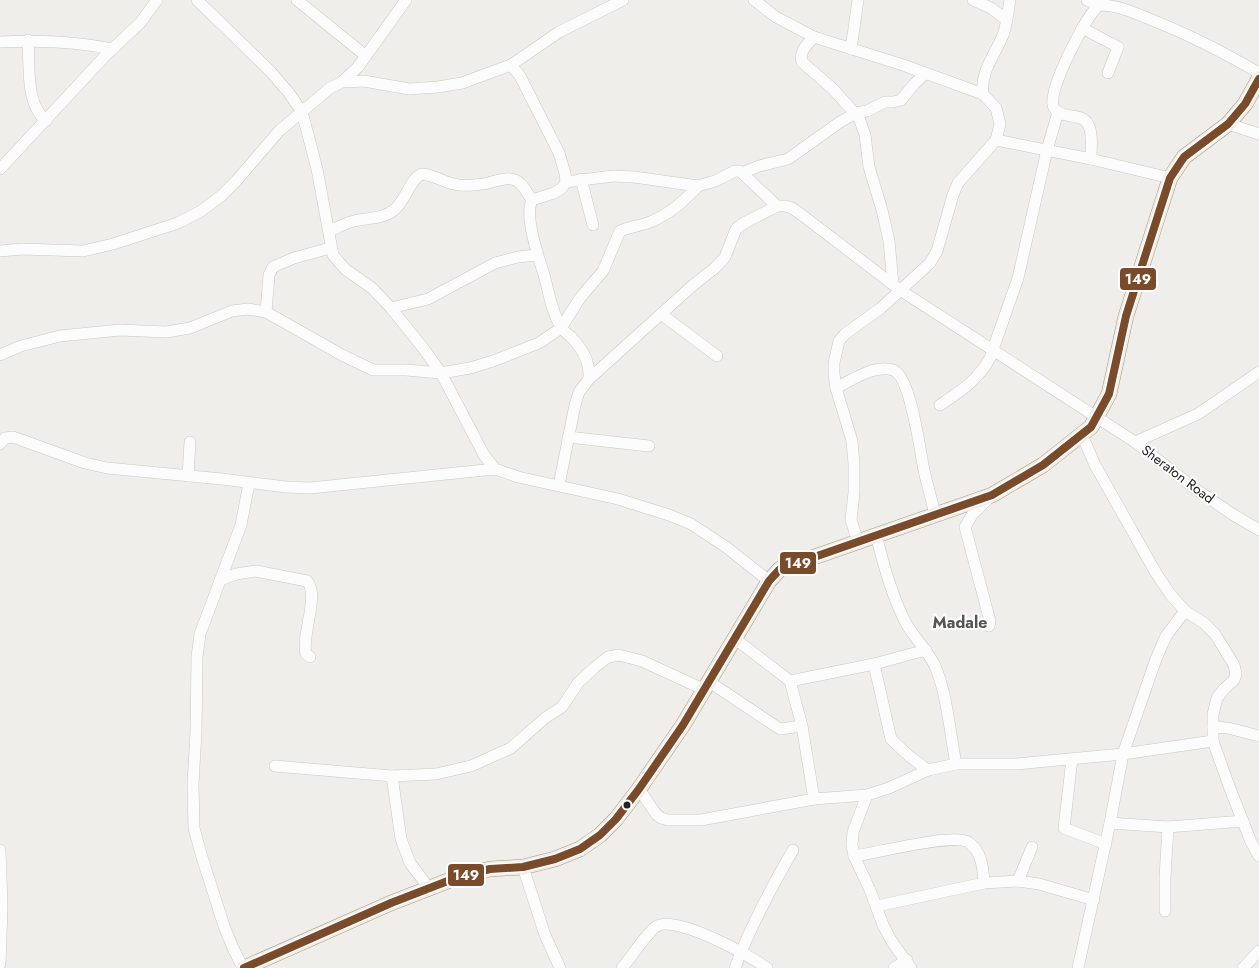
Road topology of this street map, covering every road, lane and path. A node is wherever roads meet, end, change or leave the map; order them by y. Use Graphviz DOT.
graph roads {
  1 [pos="157,0"];
  2 [pos="197,0"];
  3 [pos="297,0"];
  4 [pos="406,0"];
  5 [pos="623,0"];
  6 [pos="754,0"];
  7 [pos="858,0"];
  8 [pos="973,0"];
  9 [pos="1010,0"];
  10 [pos="1087,0"];
  11 [pos="1100,5"];
  12 [pos="1006,20"];
  13 [pos="1082,28"];
  14 [pos="814,37"];
  15 [pos="28,40"];
  16 [pos="0,42"];
  17 [pos="112,49"];
  18 [pos="851,49"];
  19 [pos="366,56"];
  20 [pos="511,65"];
  21 [pos="1108,72"];
  22 [pos="1259,73"];
  23 [pos="926,74"];
  24 [pos="1259,79"];
  25 [pos="983,80"];
  26 [pos="342,82"];
  27 [pos="970,89"];
  28 [pos="983,94"];
  29 [pos="302,112"];
  30 [pos="1058,112"];
  31 [pos="861,114"];
  32 [pos="46,121"];
  33 [pos="1228,124"];
  34 [pos="1259,134"];
  35 [pos="996,140"];
  36 [pos="1047,150"];
  37 [pos="1091,159"];
  38 [pos="0,169"];
  39 [pos="742,173"];
  40 [pos="1170,178"];
  41 [pos="581,180"];
  42 [pos="566,182"];
  43 [pos="698,186"];
  44 [pos="532,200"];
  45 [pos="777,206"];
  46 [pos="593,224"];
  47 [pos="329,231"];
  48 [pos="330,248"];
  49 [pos="0,251"];
  50 [pos="537,255"];
  51 [pos="896,287"];
  52 [pos="391,308"];
  53 [pos="266,312"];
  54 [pos="661,314"];
  55 [pos="561,328"];
  56 [pos="993,349"];
  57 [pos="0,355"];
  58 [pos="717,356"];
  59 [pos="1259,372"];
  60 [pos="441,373"];
  61 [pos="589,379"];
  62 [pos="836,388"];
  63 [pos="940,405"];
  64 [pos="1097,418"];
  65 [pos="1082,435"];
  66 [pos="568,437"];
  67 [pos="2,440"];
  68 [pos="190,442"];
  69 [pos="1135,442"];
  70 [pos="649,446"];
  71 [pos="495,468"];
  72 [pos="188,476"];
  73 [pos="249,483"];
  74 [pos="559,485"];
  75 [pos="992,495"];
  76 [pos="935,515"];
  77 [pos="1259,530"];
  78 [pos="876,535"];
  79 [pos="858,542"];
  80 [pos="220,580"];
  81 [pos="769,581"];
  82 [pos="1185,611"];
  83 [pos="989,626"];
  84 [pos="734,638"];
  85 [pos="926,650"];
  86 [pos="310,657"];
  87 [pos="874,664"];
  88 [pos="790,680"];
  89 [pos="706,685"];
  90 [pos="802,726"];
  91 [pos="1212,727"];
  92 [pos="1259,736"];
  93 [pos="1213,741"];
  94 [pos="1122,754"];
  95 [pos="1072,759"];
  96 [pos="956,764"];
  97 [pos="275,766"];
  98 [pos="928,770"];
  99 [pos="392,776"];
  100 [pos="639,789"];
  101 [pos="867,795"];
  102 [pos="814,799"];
  103 [pos="1243,821"];
  104 [pos="1110,823"];
  105 [pos="1168,827"];
  106 [pos="1106,844"];
  107 [pos="1032,847"];
  108 [pos="0,850"];
  109 [pos="793,850"];
  110 [pos="854,856"];
  111 [pos="1259,856"];
  112 [pos="523,867"];
  113 [pos="1018,880"];
  114 [pos="984,883"];
  115 [pos="428,888"];
  116 [pos="1094,900"];
  117 [pos="877,906"];
  118 [pos="1165,911"];
  119 [pos="1259,951"];
  120 [pos="741,952"];
  121 [pos="0,964"];
  122 [pos="909,964"];
  123 [pos="244,968"];
  124 [pos="560,968"];
  125 [pos="622,968"];
  126 [pos="735,968"];
  127 [pos="767,968"];
  128 [pos="894,968"];
  129 [pos="1078,968"];
  130 [pos="1243,968"];
  1 -- 17 [label="street"];
  2 -- 29 [label="street"];
  3 -- 19 [label="street"];
  4 -- 19 [label="street"];
  5 -- 20 [label="street"];
  6 -- 14 [label="street"];
  7 -- 18 [label="street"];
  8 -- 12 [label="street"];
  9 -- 12 [label="street"];
  10 -- 11 [label="street"];
  11 -- 13 [label="street"];
  11 -- 22 [label="street"];
  12 -- 25 [label="street"];
  13 -- 21 [label="street"];
  13 -- 30 [label="street"];
  14 -- 18 [label="street"];
  14 -- 31 [label="street"];
  15 -- 16 [label="street"];
  15 -- 17 [label="street"];
  15 -- 32 [label="street"];
  17 -- 32 [label="street"];
  18 -- 23 [label="street"];
  19 -- 26 [label="street"];
  20 -- 26 [label="street"];
  20 -- 42 [label="street"];
  23 -- 27 [label="street"];
  23 -- 31 [label="street"];
  24 -- 33 [label="main road"];
  25 -- 27 [label="street"];
  25 -- 28 [label="street"];
  26 -- 29 [label="street"];
  27 -- 28 [label="street"];
  28 -- 35 [label="street"];
  29 -- 47 [label="street"];
  29 -- 49 [label="street"];
  30 -- 36 [label="street"];
  30 -- 37 [label="street"];
  31 -- 39 [label="street"];
  31 -- 51 [label="street"];
  32 -- 38 [label="street"];
  33 -- 34 [label="street"];
  33 -- 40 [label="main road"];
  35 -- 36 [label="street"];
  35 -- 51 [label="street"];
  36 -- 37 [label="street"];
  36 -- 56 [label="street"];
  37 -- 40 [label="street"];
  39 -- 43 [label="street"];
  39 -- 45 [label="street"];
  40 -- 64 [label="main road"];
  41 -- 42 [label="street"];
  41 -- 43 [label="street"];
  41 -- 46 [label="street"];
  42 -- 44 [label="street"];
  43 -- 55 [label="street"];
  44 -- 47 [label="street"];
  44 -- 50 [label="street"];
  45 -- 51 [label="street, Sheraton Road"];
  45 -- 54 [label="street"];
  47 -- 48 [label="street"];
  48 -- 52 [label="street"];
  48 -- 53 [label="street"];
  50 -- 52 [label="street"];
  50 -- 55 [label="street"];
  51 -- 56 [label="street, Sheraton Road"];
  51 -- 62 [label="street"];
  52 -- 60 [label="street"];
  53 -- 57 [label="street"];
  53 -- 60 [label="street"];
  54 -- 58 [label="street"];
  54 -- 61 [label="street"];
  55 -- 60 [label="street"];
  55 -- 61 [label="street"];
  56 -- 63 [label="street"];
  56 -- 64 [label="street, Sheraton Road"];
  59 -- 69 [label="street"];
  60 -- 71 [label="street"];
  61 -- 66 [label="street"];
  62 -- 76 [label="street"];
  62 -- 79 [label="street"];
  64 -- 65 [label="main road"];
  64 -- 69 [label="street, Sheraton Road"];
  65 -- 75 [label="main road"];
  65 -- 82 [label="street"];
  66 -- 70 [label="street"];
  66 -- 74 [label="street"];
  67 -- 72 [label="street"];
  68 -- 72 [label="street"];
  69 -- 77 [label="street, Sheraton Road"];
  71 -- 73 [label="street"];
  71 -- 74 [label="street"];
  72 -- 73 [label="street"];
  73 -- 80 [label="street"];
  74 -- 81 [label="street"];
  75 -- 76 [label="main road"];
  75 -- 83 [label="street"];
  76 -- 78 [label="main road"];
  78 -- 79 [label="main road"];
  78 -- 85 [label="street"];
  79 -- 81 [label="main road"];
  80 -- 86 [label="street"];
  80 -- 123 [label="street"];
  81 -- 84 [label="main road"];
  82 -- 91 [label="street"];
  82 -- 94 [label="street"];
  84 -- 88 [label="street"];
  84 -- 89 [label="main road"];
  85 -- 87 [label="street"];
  85 -- 96 [label="street"];
  87 -- 88 [label="street"];
  87 -- 98 [label="street"];
  88 -- 90 [label="street"];
  89 -- 90 [label="street"];
  89 -- 99 [label="street"];
  89 -- 100 [label="main road"];
  90 -- 102 [label="street"];
  91 -- 92 [label="street"];
  91 -- 93 [label="street"];
  93 -- 94 [label="street"];
  93 -- 103 [label="street"];
  94 -- 95 [label="street"];
  94 -- 104 [label="street"];
  95 -- 96 [label="street"];
  95 -- 106 [label="street"];
  96 -- 98 [label="street"];
  97 -- 99 [label="street"];
  98 -- 101 [label="street"];
  99 -- 115 [label="street"];
  100 -- 102 [label="street"];
  100 -- 112 [label="main road"];
  101 -- 102 [label="street"];
  101 -- 110 [label="street"];
  103 -- 105 [label="street"];
  103 -- 111 [label="street"];
  104 -- 105 [label="street"];
  104 -- 106 [label="street"];
  105 -- 118 [label="street"];
  106 -- 116 [label="street"];
  107 -- 113 [label="street"];
  108 -- 121 [label="street"];
  109 -- 120 [label="street"];
  110 -- 114 [label="street"];
  110 -- 117 [label="street"];
  112 -- 115 [label="main road"];
  112 -- 124 [label="street"];
  113 -- 114 [label="street"];
  113 -- 116 [label="street"];
  114 -- 117 [label="street"];
  115 -- 123 [label="main road"];
  116 -- 129 [label="street"];
  117 -- 122 [label="street"];
  119 -- 130 [label="street"];
  120 -- 125 [label="street"];
  120 -- 126 [label="street"];
  120 -- 127 [label="street"];
  122 -- 128 [label="street"];
}
